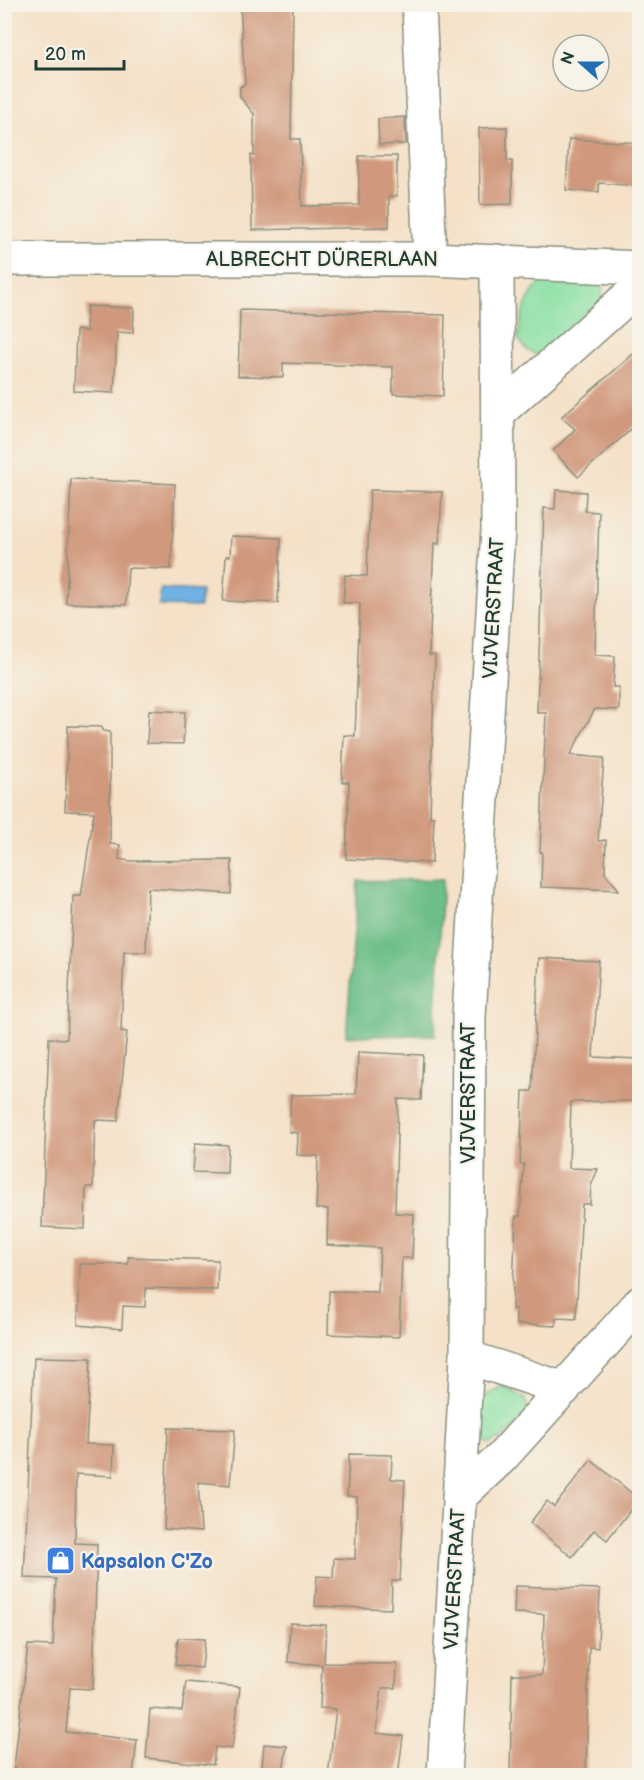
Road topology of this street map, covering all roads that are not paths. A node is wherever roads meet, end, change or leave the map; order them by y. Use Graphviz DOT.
graph roads {
  1 [pos="419,4"];
  2 [pos="4,259"];
  3 [pos="430,259"];
  4 [pos="497,261"];
  5 [pos="639,268"];
  6 [pos="639,286"];
  7 [pos="499,412"];
  8 [pos="639,1303"];
  9 [pos="467,1357"];
  10 [pos="564,1389"];
  11 [pos="459,1497"];
  12 [pos="444,1776"];
  1 -- 3 [label="street"];
  2 -- 3 [label="street, ALBRECHT DÜRERLAAN"];
  3 -- 4 [label="street, ALBRECHT DÜRERLAAN"];
  4 -- 5 [label="street, ALBRECHT DÜRERLAAN"];
  4 -- 7 [label="street, VIJVERSTRAAT"];
  6 -- 7 [label="street"];
  7 -- 9 [label="street, VIJVERSTRAAT"];
  8 -- 10 [label="street"];
  9 -- 10 [label="street"];
  9 -- 11 [label="street, VIJVERSTRAAT"];
  10 -- 11 [label="street"];
  11 -- 12 [label="street, VIJVERSTRAAT"];
}
